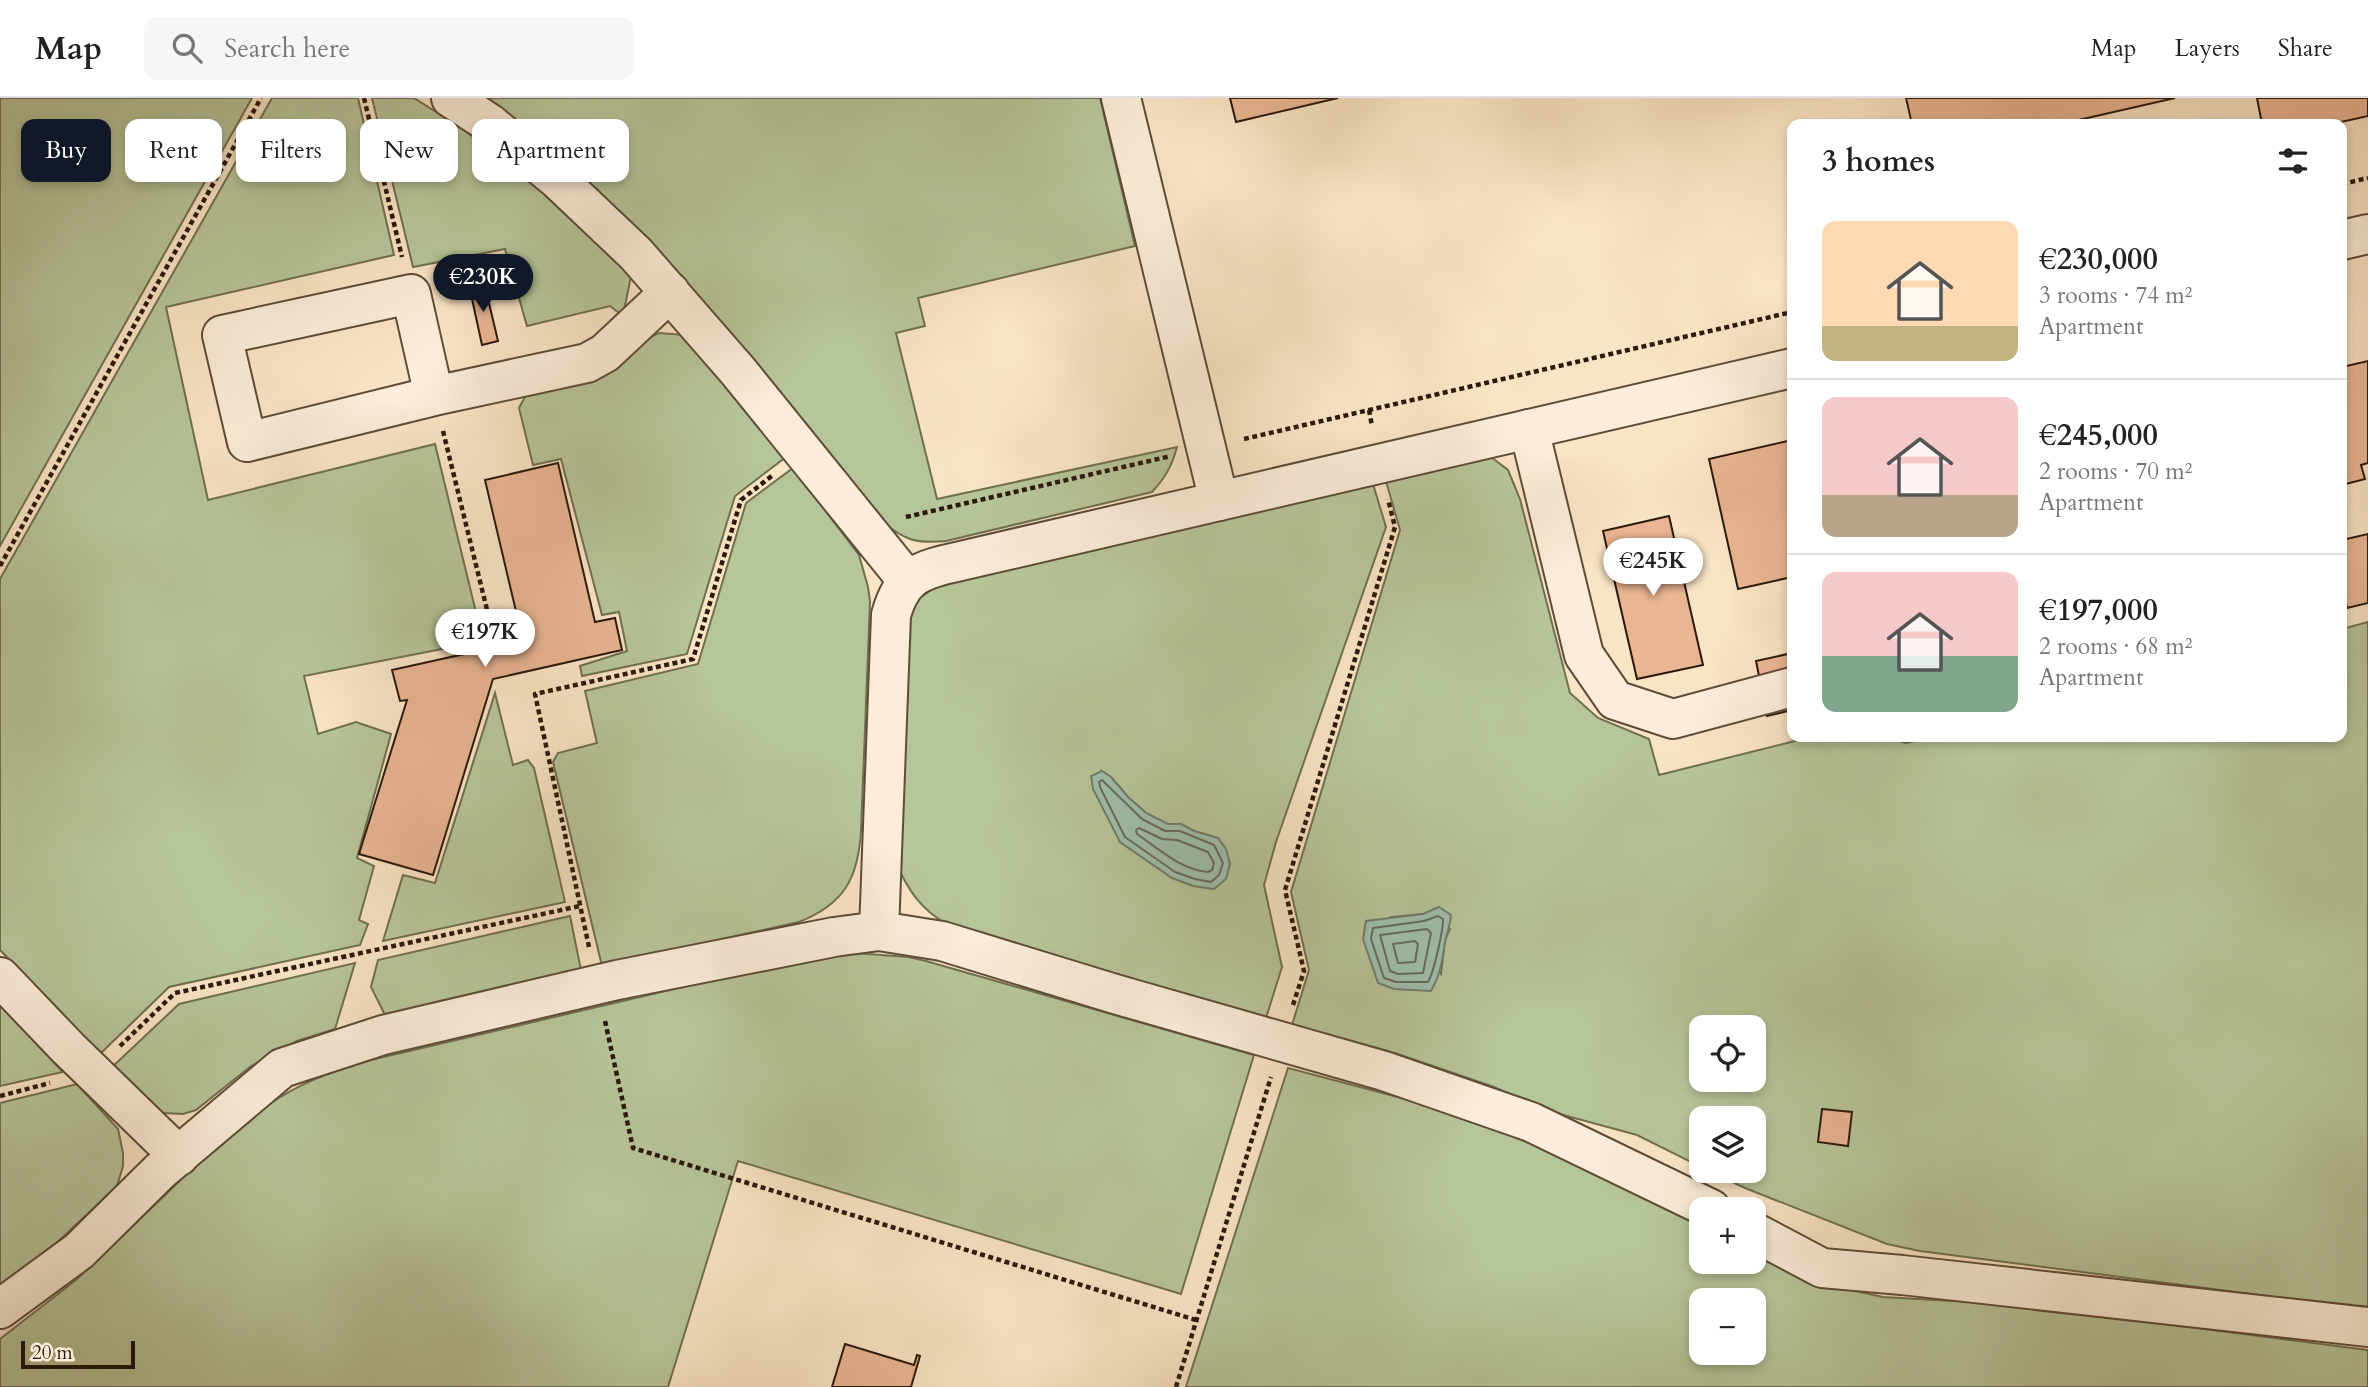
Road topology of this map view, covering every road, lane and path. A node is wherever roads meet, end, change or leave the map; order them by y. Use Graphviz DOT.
graph roads {
  1 [pos="261,98"];
  2 [pos="364,98"];
  3 [pos="451,98"];
  4 [pos="1121,98"];
  5 [pos="2368,178"];
  6 [pos="2347,183"];
  7 [pos="2368,234"];
  8 [pos="2347,239"];
  9 [pos="670,292"];
  10 [pos="411,294"];
  11 [pos="1787,313"];
  12 [pos="1787,369"];
  13 [pos="434,396"];
  14 [pos="1369,410"];
  15 [pos="1529,429"];
  16 [pos="1206,448"];
  17 [pos="802,452"];
  18 [pos="1380,463"];
  19 [pos="1219,501"];
  20 [pos="902,517"];
  21 [pos="0,566"];
  22 [pos="907,580"];
  23 [pos="493,634"];
  24 [pos="1787,688"];
  25 [pos="580,906"];
  26 [pos="878,931"];
  27 [pos="0,977"];
  28 [pos="597,984"];
  29 [pos="1281,1043"];
  30 [pos="93,1073"];
  31 [pos="0,1096"];
  32 [pos="179,1156"];
  33 [pos="1689,1198"];
  34 [pos="1766,1238"];
  35 [pos="0,1309"];
  36 [pos="1196,1320"];
  37 [pos="2368,1327"];
  38 [pos="1176,1387"];
  1 -- 21 [label="path"];
  2 -- 10 [label="path"];
  3 -- 9 [label="lane"];
  4 -- 16 [label="lane"];
  5 -- 6 [label="path"];
  7 -- 8 [label="lane"];
  9 -- 13 [label="lane"];
  9 -- 17 [label="lane"];
  10 -- 13 [label="lane"];
  10 -- 13 [label="lane"];
  11 -- 14 [label="path"];
  12 -- 15 [label="lane"];
  13 -- 23 [label="path"];
  14 -- 16 [label="path"];
  14 -- 18 [label="path"];
  15 -- 18 [label="lane"];
  15 -- 24 [label="lane"];
  16 -- 19 [label="lane"];
  16 -- 20 [label="path"];
  17 -- 22 [label="lane"];
  17 -- 25 [label="path"];
  18 -- 19 [label="lane"];
  18 -- 29 [label="path"];
  19 -- 22 [label="lane"];
  22 -- 26 [label="lane"];
  25 -- 28 [label="path"];
  25 -- 30 [label="path"];
  26 -- 28 [label="lane"];
  26 -- 29 [label="lane"];
  27 -- 30 [label="lane"];
  28 -- 32 [label="lane"];
  28 -- 36 [label="path"];
  29 -- 33 [label="lane"];
  29 -- 36 [label="path"];
  30 -- 31 [label="path"];
  30 -- 32 [label="lane"];
  32 -- 35 [label="lane"];
  34 -- 37 [label="lane"];
  36 -- 38 [label="path"];
}
